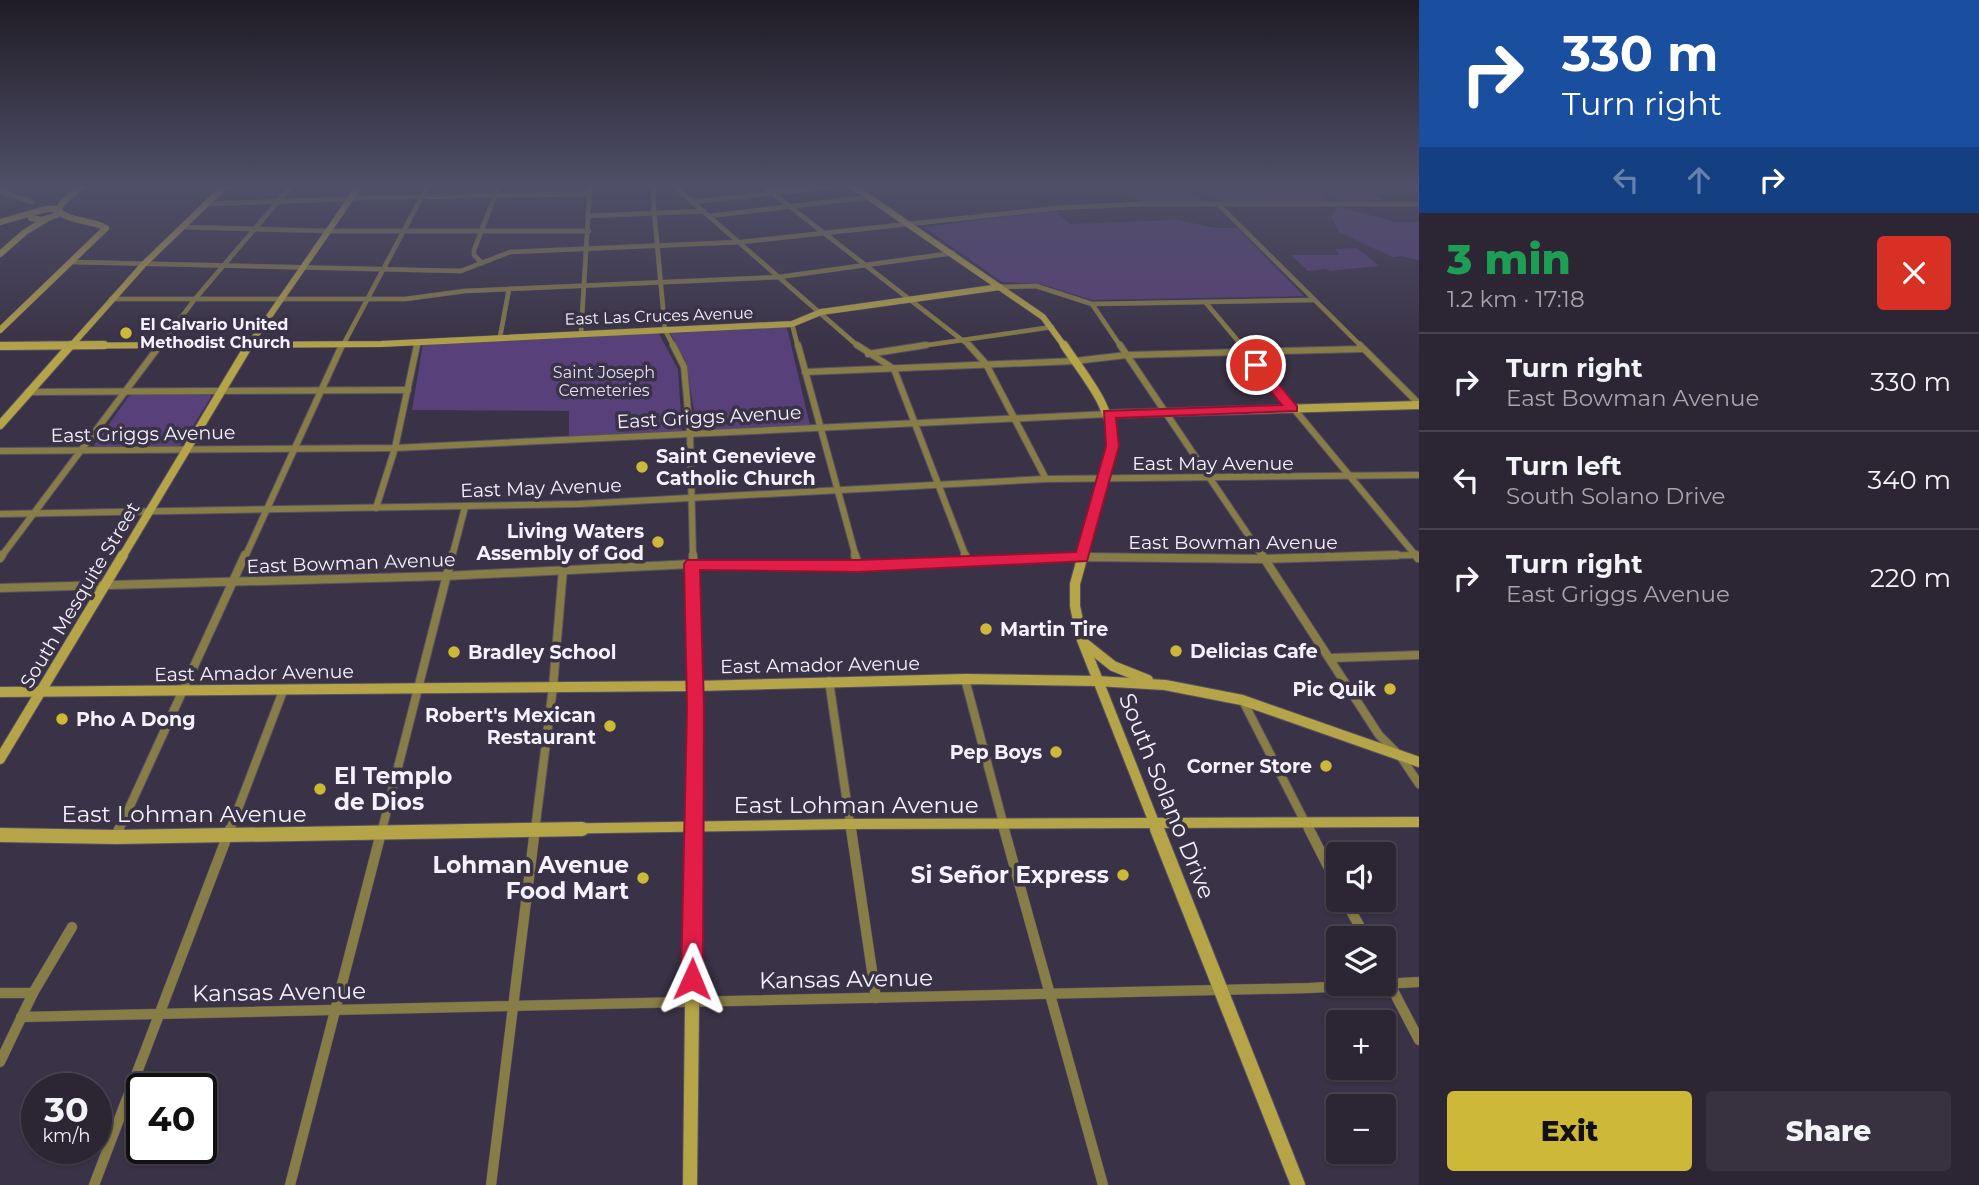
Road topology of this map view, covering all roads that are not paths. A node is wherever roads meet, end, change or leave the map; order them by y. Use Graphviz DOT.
graph roads {
  1 [pos="16,240"];
  2 [pos="93,240"];
  3 [pos="168,240"];
  4 [pos="246,240"];
  5 [pos="320,240"];
  6 [pos="396,240"];
  7 [pos="478,240"];
  8 [pos="588,240"];
  9 [pos="657,240"];
  10 [pos="757,240"];
  11 [pos="833,240"];
  12 [pos="933,240"];
  13 [pos="1254,240"];
  14 [pos="741,242"];
  15 [pos="658,246"];
  16 [pos="587,249"];
  17 [pos="953,253"];
  18 [pos="0,254"];
  19 [pos="71,262"];
  20 [pos="482,262"];
  21 [pos="144,264"];
  22 [pos="865,265"];
  23 [pos="224,266"];
  24 [pos="302,268"];
  25 [pos="381,270"];
  26 [pos="779,277"];
  27 [pos="661,283"];
  28 [pos="585,286"];
  29 [pos="1000,286"];
  30 [pos="509,289"];
  31 [pos="913,298"];
  32 [pos="111,299"];
  33 [pos="195,299"];
  34 [pos="366,299"];
  35 [pos="280,300"];
  36 [pos="1313,300"];
  37 [pos="1206,303"];
  38 [pos="1092,304"];
  39 [pos="821,313"];
  40 [pos="792,324"];
  41 [pos="1052,327"];
  42 [pos="0,330"];
  43 [pos="665,330"];
  44 [pos="581,333"];
  45 [pos="500,337"];
  46 [pos="963,339"];
  47 [pos="418,342"];
  48 [pos="343,344"];
  49 [pos="161,345"];
  50 [pos="250,345"];
  51 [pos="0,346"];
  52 [pos="67,348"];
  53 [pos="1363,349"];
  54 [pos="1245,352"];
  55 [pos="867,354"];
  56 [pos="1127,355"];
  57 [pos="1075,361"];
  58 [pos="986,364"];
  59 [pos="894,369"];
  60 [pos="805,372"];
  61 [pos="321,390"];
  62 [pos="408,390"];
  63 [pos="222,391"];
  64 [pos="28,392"];
  65 [pos="126,392"];
  66 [pos="1419,405"];
  67 [pos="1292,409"];
  68 [pos="1165,413"];
  69 [pos="1109,414"];
  70 [pos="1014,417"];
  71 [pos="916,422"];
  72 [pos="0,425"];
  73 [pos="820,428"];
  74 [pos="690,433"];
  75 [pos="189,448"];
  76 [pos="395,448"];
  77 [pos="294,449"];
  78 [pos="82,450"];
  79 [pos="0,451"];
  80 [pos="1419,475"];
  81 [pos="1352,477"];
  82 [pos="1046,479"];
  83 [pos="1105,479"];
  84 [pos="1210,479"];
  85 [pos="939,484"];
  86 [pos="835,490"];
  87 [pos="691,498"];
  88 [pos="465,507"];
  89 [pos="376,508"];
  90 [pos="152,510"];
  91 [pos="265,510"];
  92 [pos="0,514"];
  93 [pos="33,514"];
  94 [pos="1082,557"];
  95 [pos="1418,557"];
  96 [pos="0,558"];
  97 [pos="1263,559"];
  98 [pos="967,560"];
  99 [pos="692,564"];
  100 [pos="858,566"];
  101 [pos="563,569"];
  102 [pos="445,576"];
  103 [pos="108,583"];
  104 [pos="234,583"];
  105 [pos="0,588"];
  106 [pos="1082,640"];
  107 [pos="1419,655"];
  108 [pos="1331,658"];
  109 [pos="965,680"];
  110 [pos="829,681"];
  111 [pos="1096,681"];
  112 [pos="1165,685"];
  113 [pos="695,686"];
  114 [pos="553,687"];
  115 [pos="419,689"];
  116 [pos="283,691"];
  117 [pos="0,692"];
  118 [pos="42,692"];
  119 [pos="183,692"];
  120 [pos="1242,700"];
  121 [pos="1401,757"];
  122 [pos="0,759"];
  123 [pos="1419,762"];
  124 [pos="1419,784"];
  125 [pos="1303,822"];
  126 [pos="1419,822"];
  127 [pos="1153,823"];
  128 [pos="848,824"];
  129 [pos="1002,825"];
  130 [pos="694,827"];
  131 [pos="534,830"];
  132 [pos="381,833"];
  133 [pos="0,835"];
  134 [pos="226,835"];
  135 [pos="116,837"];
  136 [pos="1326,864"];
  137 [pos="72,927"];
  138 [pos="1419,982"];
  139 [pos="1396,984"];
  140 [pos="1326,986"];
  141 [pos="1220,990"];
  142 [pos="0,993"];
  143 [pos="33,993"];
  144 [pos="1048,994"];
  145 [pos="1396,996"];
  146 [pos="876,998"];
  147 [pos="692,1002"];
  148 [pos="514,1006"];
  149 [pos="335,1010"];
  150 [pos="161,1013"];
  151 [pos="22,1017"];
  152 [pos="1419,1040"];
  153 [pos="0,1062"];
  154 [pos="94,1185"];
  155 [pos="290,1185"];
  156 [pos="491,1185"];
  157 [pos="690,1185"];
  158 [pos="1103,1185"];
  159 [pos="1298,1185"];
  1 -- 18 [label="street"];
  2 -- 19 [label="street"];
  3 -- 21 [label="street"];
  4 -- 23 [label="street"];
  5 -- 24 [label="street, South Mesquite Street"];
  6 -- 25 [label="street"];
  7 -- 20 [label="street"];
  8 -- 16 [label="street"];
  9 -- 15 [label="street"];
  10 -- 14 [label="street"];
  11 -- 22 [label="street"];
  12 -- 17 [label="street"];
  13 -- 36 [label="street"];
  14 -- 15 [label="street"];
  14 -- 26 [label="street"];
  15 -- 16 [label="street"];
  15 -- 27 [label="street"];
  16 -- 20 [label="street"];
  16 -- 28 [label="street"];
  17 -- 22 [label="street"];
  17 -- 29 [label="street"];
  19 -- 21 [label="street"];
  19 -- 42 [label="street"];
  20 -- 25 [label="street"];
  21 -- 23 [label="street"];
  21 -- 32 [label="street"];
  22 -- 26 [label="street"];
  22 -- 31 [label="street"];
  23 -- 24 [label="street"];
  23 -- 33 [label="street"];
  24 -- 25 [label="street"];
  24 -- 35 [label="street, South Mesquite Street"];
  25 -- 34 [label="street"];
  26 -- 27 [label="street"];
  26 -- 39 [label="street"];
  27 -- 28 [label="street"];
  27 -- 43 [label="street"];
  28 -- 30 [label="street"];
  28 -- 44 [label="street"];
  29 -- 31 [label="street, East Las Cruces Avenue"];
  29 -- 38 [label="street, East Las Cruces Avenue"];
  29 -- 41 [label="street"];
  30 -- 34 [label="street"];
  30 -- 45 [label="street"];
  31 -- 39 [label="street, East Las Cruces Avenue"];
  31 -- 46 [label="street"];
  32 -- 33 [label="street"];
  32 -- 52 [label="street"];
  33 -- 35 [label="street"];
  33 -- 49 [label="street"];
  34 -- 35 [label="street"];
  34 -- 48 [label="street"];
  35 -- 50 [label="street, South Mesquite Street"];
  36 -- 37 [label="street, East Las Cruces Avenue"];
  36 -- 53 [label="street"];
  37 -- 38 [label="street, East Las Cruces Avenue"];
  37 -- 54 [label="street"];
  38 -- 56 [label="street"];
  39 -- 40 [label="street, East Las Cruces Avenue"];
  39 -- 55 [label="street"];
  40 -- 43 [label="street, East Las Cruces Avenue"];
  40 -- 60 [label="street"];
  41 -- 46 [label="street"];
  41 -- 57 [label="street"];
  43 -- 44 [label="street, East Las Cruces Avenue"];
  43 -- 74 [label="street"];
  44 -- 45 [label="street, East Las Cruces Avenue"];
  45 -- 47 [label="street, East Las Cruces Avenue"];
  46 -- 55 [label="street"];
  46 -- 58 [label="street"];
  47 -- 48 [label="street, East Las Cruces Avenue"];
  47 -- 62 [label="street"];
  48 -- 50 [label="street, East Las Cruces Avenue"];
  48 -- 61 [label="street"];
  49 -- 50 [label="street, East Las Cruces Avenue"];
  49 -- 52 [label="street, East Las Cruces Avenue"];
  49 -- 65 [label="street"];
  50 -- 63 [label="street, South Mesquite Street"];
  51 -- 52 [label="street, East Las Cruces Avenue"];
  52 -- 64 [label="street"];
  53 -- 54 [label="street"];
  53 -- 66 [label="street"];
  54 -- 56 [label="street"];
  54 -- 67 [label="street"];
  55 -- 59 [label="street"];
  56 -- 57 [label="street"];
  56 -- 68 [label="street"];
  57 -- 58 [label="street"];
  57 -- 69 [label="street"];
  58 -- 59 [label="street"];
  58 -- 70 [label="street"];
  59 -- 60 [label="street"];
  59 -- 71 [label="street"];
  60 -- 73 [label="street"];
  61 -- 62 [label="street"];
  61 -- 63 [label="street"];
  61 -- 77 [label="street"];
  62 -- 76 [label="street"];
  63 -- 65 [label="street"];
  63 -- 75 [label="street, South Mesquite Street"];
  64 -- 65 [label="street"];
  64 -- 72 [label="street"];
  65 -- 78 [label="street"];
  66 -- 67 [label="street, East Griggs Avenue"];
  67 -- 68 [label="street, East Griggs Avenue"];
  67 -- 81 [label="street"];
  68 -- 69 [label="street, East Griggs Avenue"];
  68 -- 84 [label="street"];
  69 -- 70 [label="street, East Griggs Avenue"];
  69 -- 83 [label="street, South Solano Drive"];
  70 -- 71 [label="street, East Griggs Avenue"];
  70 -- 82 [label="street"];
  71 -- 73 [label="street, East Griggs Avenue"];
  71 -- 85 [label="street"];
  73 -- 74 [label="street, East Griggs Avenue"];
  73 -- 86 [label="street"];
  74 -- 76 [label="street, East Griggs Avenue"];
  74 -- 87 [label="street"];
  75 -- 77 [label="street, East Griggs Avenue"];
  75 -- 78 [label="street, East Griggs Avenue"];
  75 -- 90 [label="street, South Mesquite Street"];
  76 -- 77 [label="street, East Griggs Avenue"];
  76 -- 89 [label="street"];
  77 -- 91 [label="street"];
  78 -- 79 [label="street, East Griggs Avenue"];
  78 -- 93 [label="street"];
  80 -- 81 [label="street, East May Avenue"];
  81 -- 84 [label="street, East May Avenue"];
  81 -- 95 [label="street"];
  82 -- 83 [label="street, East May Avenue"];
  82 -- 85 [label="street, East May Avenue"];
  83 -- 84 [label="street, East May Avenue"];
  83 -- 94 [label="street, South Solano Drive"];
  84 -- 97 [label="street"];
  85 -- 86 [label="street, East May Avenue"];
  85 -- 98 [label="street"];
  86 -- 87 [label="street, East May Avenue"];
  86 -- 100 [label="street"];
  87 -- 88 [label="street, East May Avenue"];
  87 -- 99 [label="street"];
  88 -- 89 [label="street, East May Avenue"];
  88 -- 102 [label="street"];
  89 -- 91 [label="street, East May Avenue"];
  90 -- 91 [label="street, East May Avenue"];
  90 -- 93 [label="street, East May Avenue"];
  90 -- 103 [label="street, South Mesquite Street"];
  91 -- 104 [label="street"];
  92 -- 93 [label="street, East May Avenue"];
  93 -- 96 [label="street"];
  94 -- 97 [label="street, East Bowman Avenue"];
  94 -- 98 [label="street, East Bowman Avenue"];
  94 -- 106 [label="street, South Solano Drive"];
  95 -- 97 [label="street, East Bowman Avenue"];
  97 -- 108 [label="street"];
  98 -- 100 [label="street, East Bowman Avenue"];
  99 -- 100 [label="street, East Bowman Avenue"];
  99 -- 101 [label="street, East Bowman Avenue"];
  99 -- 113 [label="street"];
  101 -- 102 [label="street, East Bowman Avenue"];
  101 -- 114 [label="street"];
  102 -- 104 [label="street, East Bowman Avenue"];
  102 -- 115 [label="street"];
  103 -- 104 [label="street, East Bowman Avenue"];
  103 -- 105 [label="street, East Bowman Avenue"];
  103 -- 118 [label="street, South Mesquite Street"];
  104 -- 119 [label="street"];
  106 -- 111 [label="street, South Solano Drive"];
  106 -- 112 [label="street"];
  107 -- 108 [label="street"];
  108 -- 121 [label="street"];
  109 -- 110 [label="street, East Amador Avenue"];
  109 -- 111 [label="street, East Amador Avenue"];
  109 -- 129 [label="street"];
  110 -- 113 [label="street, East Amador Avenue"];
  110 -- 128 [label="street"];
  111 -- 112 [label="street, East Amador Avenue"];
  111 -- 127 [label="street, South Solano Drive"];
  112 -- 120 [label="street, East Amador Avenue"];
  113 -- 114 [label="street, East Amador Avenue"];
  113 -- 130 [label="street"];
  114 -- 115 [label="street, East Amador Avenue"];
  114 -- 131 [label="street"];
  115 -- 116 [label="street, East Amador Avenue"];
  115 -- 132 [label="street"];
  116 -- 119 [label="street, East Amador Avenue"];
  116 -- 134 [label="street"];
  117 -- 118 [label="street, East Amador Avenue"];
  118 -- 119 [label="street, East Amador Avenue"];
  118 -- 122 [label="street, South Mesquite Street"];
  119 -- 135 [label="street"];
  120 -- 121 [label="street, East Amador Avenue"];
  120 -- 125 [label="street"];
  121 -- 123 [label="street, East Amador Avenue"];
  121 -- 124 [label="street"];
  125 -- 126 [label="street, East Lohman Avenue"];
  125 -- 127 [label="street, East Lohman Avenue"];
  125 -- 136 [label="street"];
  127 -- 129 [label="street, East Lohman Avenue"];
  127 -- 141 [label="street, South Solano Drive"];
  128 -- 129 [label="street, East Lohman Avenue"];
  128 -- 130 [label="street, East Lohman Avenue"];
  128 -- 146 [label="street"];
  129 -- 144 [label="street"];
  130 -- 131 [label="street, East Lohman Avenue"];
  130 -- 147 [label="street"];
  131 -- 132 [label="street, East Lohman Avenue"];
  131 -- 148 [label="street"];
  132 -- 134 [label="street, East Lohman Avenue"];
  132 -- 149 [label="street"];
  133 -- 135 [label="street, East Lohman Avenue"];
  134 -- 135 [label="street, East Lohman Avenue"];
  134 -- 150 [label="street"];
  137 -- 143 [label="street"];
  138 -- 139 [label="street, Kansas Avenue"];
  140 -- 141 [label="street, Kansas Avenue"];
  141 -- 144 [label="street, Kansas Avenue"];
  141 -- 159 [label="street, South Solano Drive"];
  142 -- 143 [label="street"];
  143 -- 151 [label="street"];
  144 -- 146 [label="street, Kansas Avenue"];
  144 -- 158 [label="street"];
  145 -- 152 [label="street"];
  146 -- 147 [label="street, Kansas Avenue"];
  147 -- 148 [label="street, Kansas Avenue"];
  147 -- 157 [label="street"];
  148 -- 149 [label="street, Kansas Avenue"];
  148 -- 156 [label="street"];
  149 -- 150 [label="street, Kansas Avenue"];
  149 -- 155 [label="street"];
  150 -- 151 [label="street, Kansas Avenue"];
  150 -- 154 [label="street"];
  151 -- 153 [label="street"];
}
